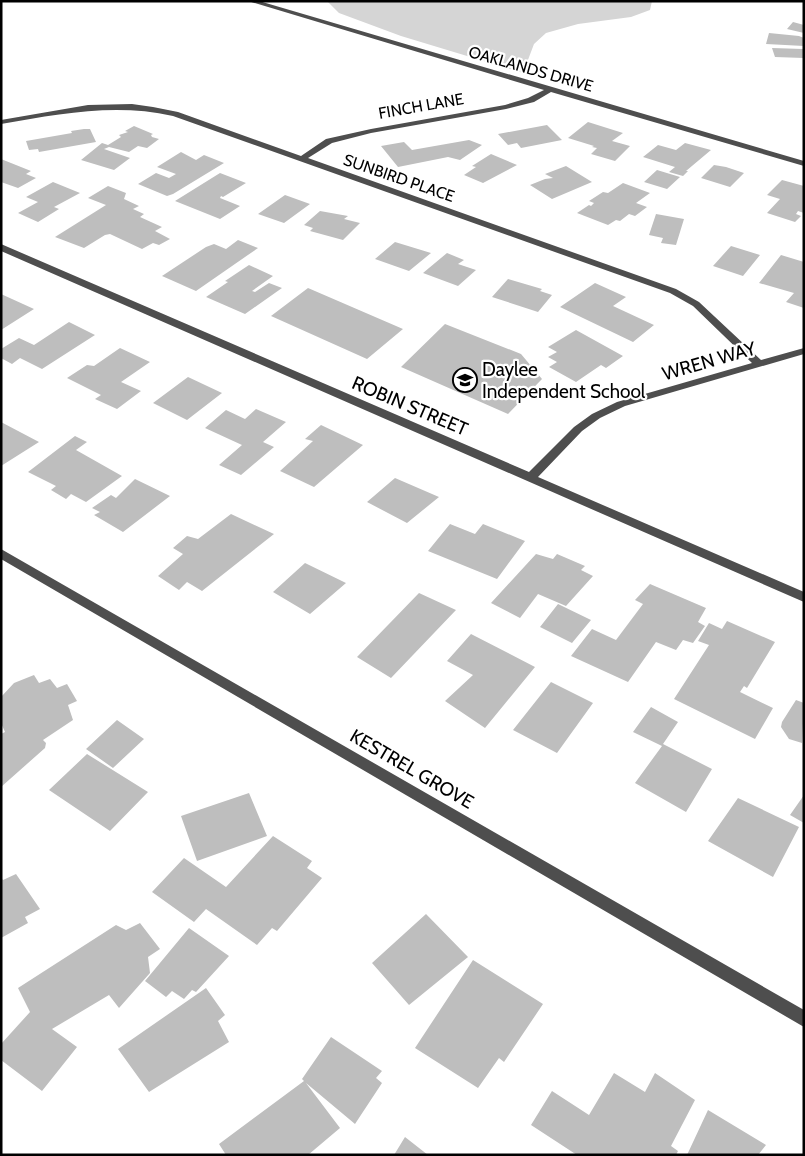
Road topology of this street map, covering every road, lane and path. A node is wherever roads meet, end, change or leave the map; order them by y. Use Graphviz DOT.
graph roads {
  1 [pos="251,1"];
  2 [pos="551,89"];
  3 [pos="1,122"];
  4 [pos="300,160"];
  5 [pos="804,164"];
  6 [pos="1,247"];
  7 [pos="804,351"];
  8 [pos="759,364"];
  9 [pos="531,477"];
  10 [pos="1,553"];
  11 [pos="804,597"];
  12 [pos="804,1019"];
  1 -- 2 [label="street, OAKLANDS DRIVE"];
  2 -- 4 [label="street, FINCH LANE"];
  2 -- 5 [label="street, OAKLANDS DRIVE"];
  3 -- 4 [label="street, SUNBIRD PLACE"];
  4 -- 8 [label="street, SUNBIRD PLACE"];
  6 -- 9 [label="street, ROBIN STREET"];
  7 -- 8 [label="street, WREN WAY"];
  8 -- 9 [label="street, WREN WAY"];
  9 -- 11 [label="street, ROBIN STREET"];
  10 -- 12 [label="street, KESTREL GROVE"];
}
